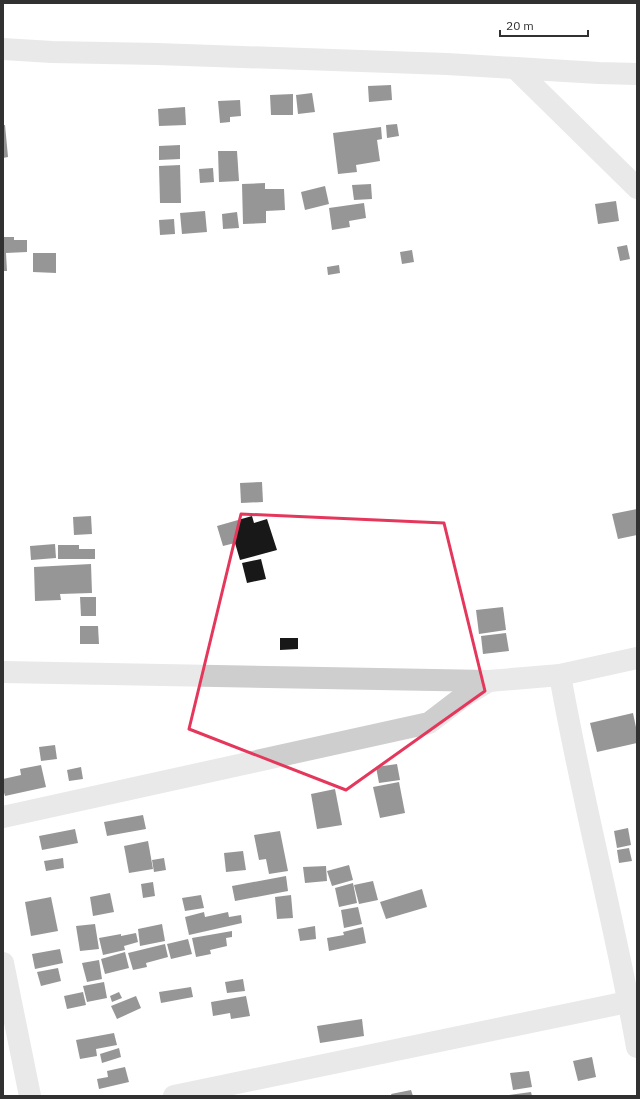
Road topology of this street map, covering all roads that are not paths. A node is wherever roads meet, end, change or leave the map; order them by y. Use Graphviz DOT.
graph roads {
  1 [pos="3,49"];
  2 [pos="515,68"];
  3 [pos="637,74"];
  4 [pos="637,188"];
  5 [pos="637,658"];
  6 [pos="3,672"];
  7 [pos="560,675"];
  8 [pos="489,681"];
  9 [pos="3,817"];
  10 [pos="3,963"];
  11 [pos="633,1000"];
  12 [pos="637,1047"];
  13 [pos="30,1096"];
  14 [pos="174,1096"];
  1 -- 2 [label="street"];
  2 -- 3 [label="street"];
  2 -- 4 [label="street"];
  5 -- 7 [label="street"];
  6 -- 8 [label="street"];
  7 -- 8 [label="street"];
  7 -- 11 [label="street"];
  8 -- 9 [label="street"];
  10 -- 13 [label="street"];
  11 -- 12 [label="street"];
  11 -- 14 [label="street"];
}
